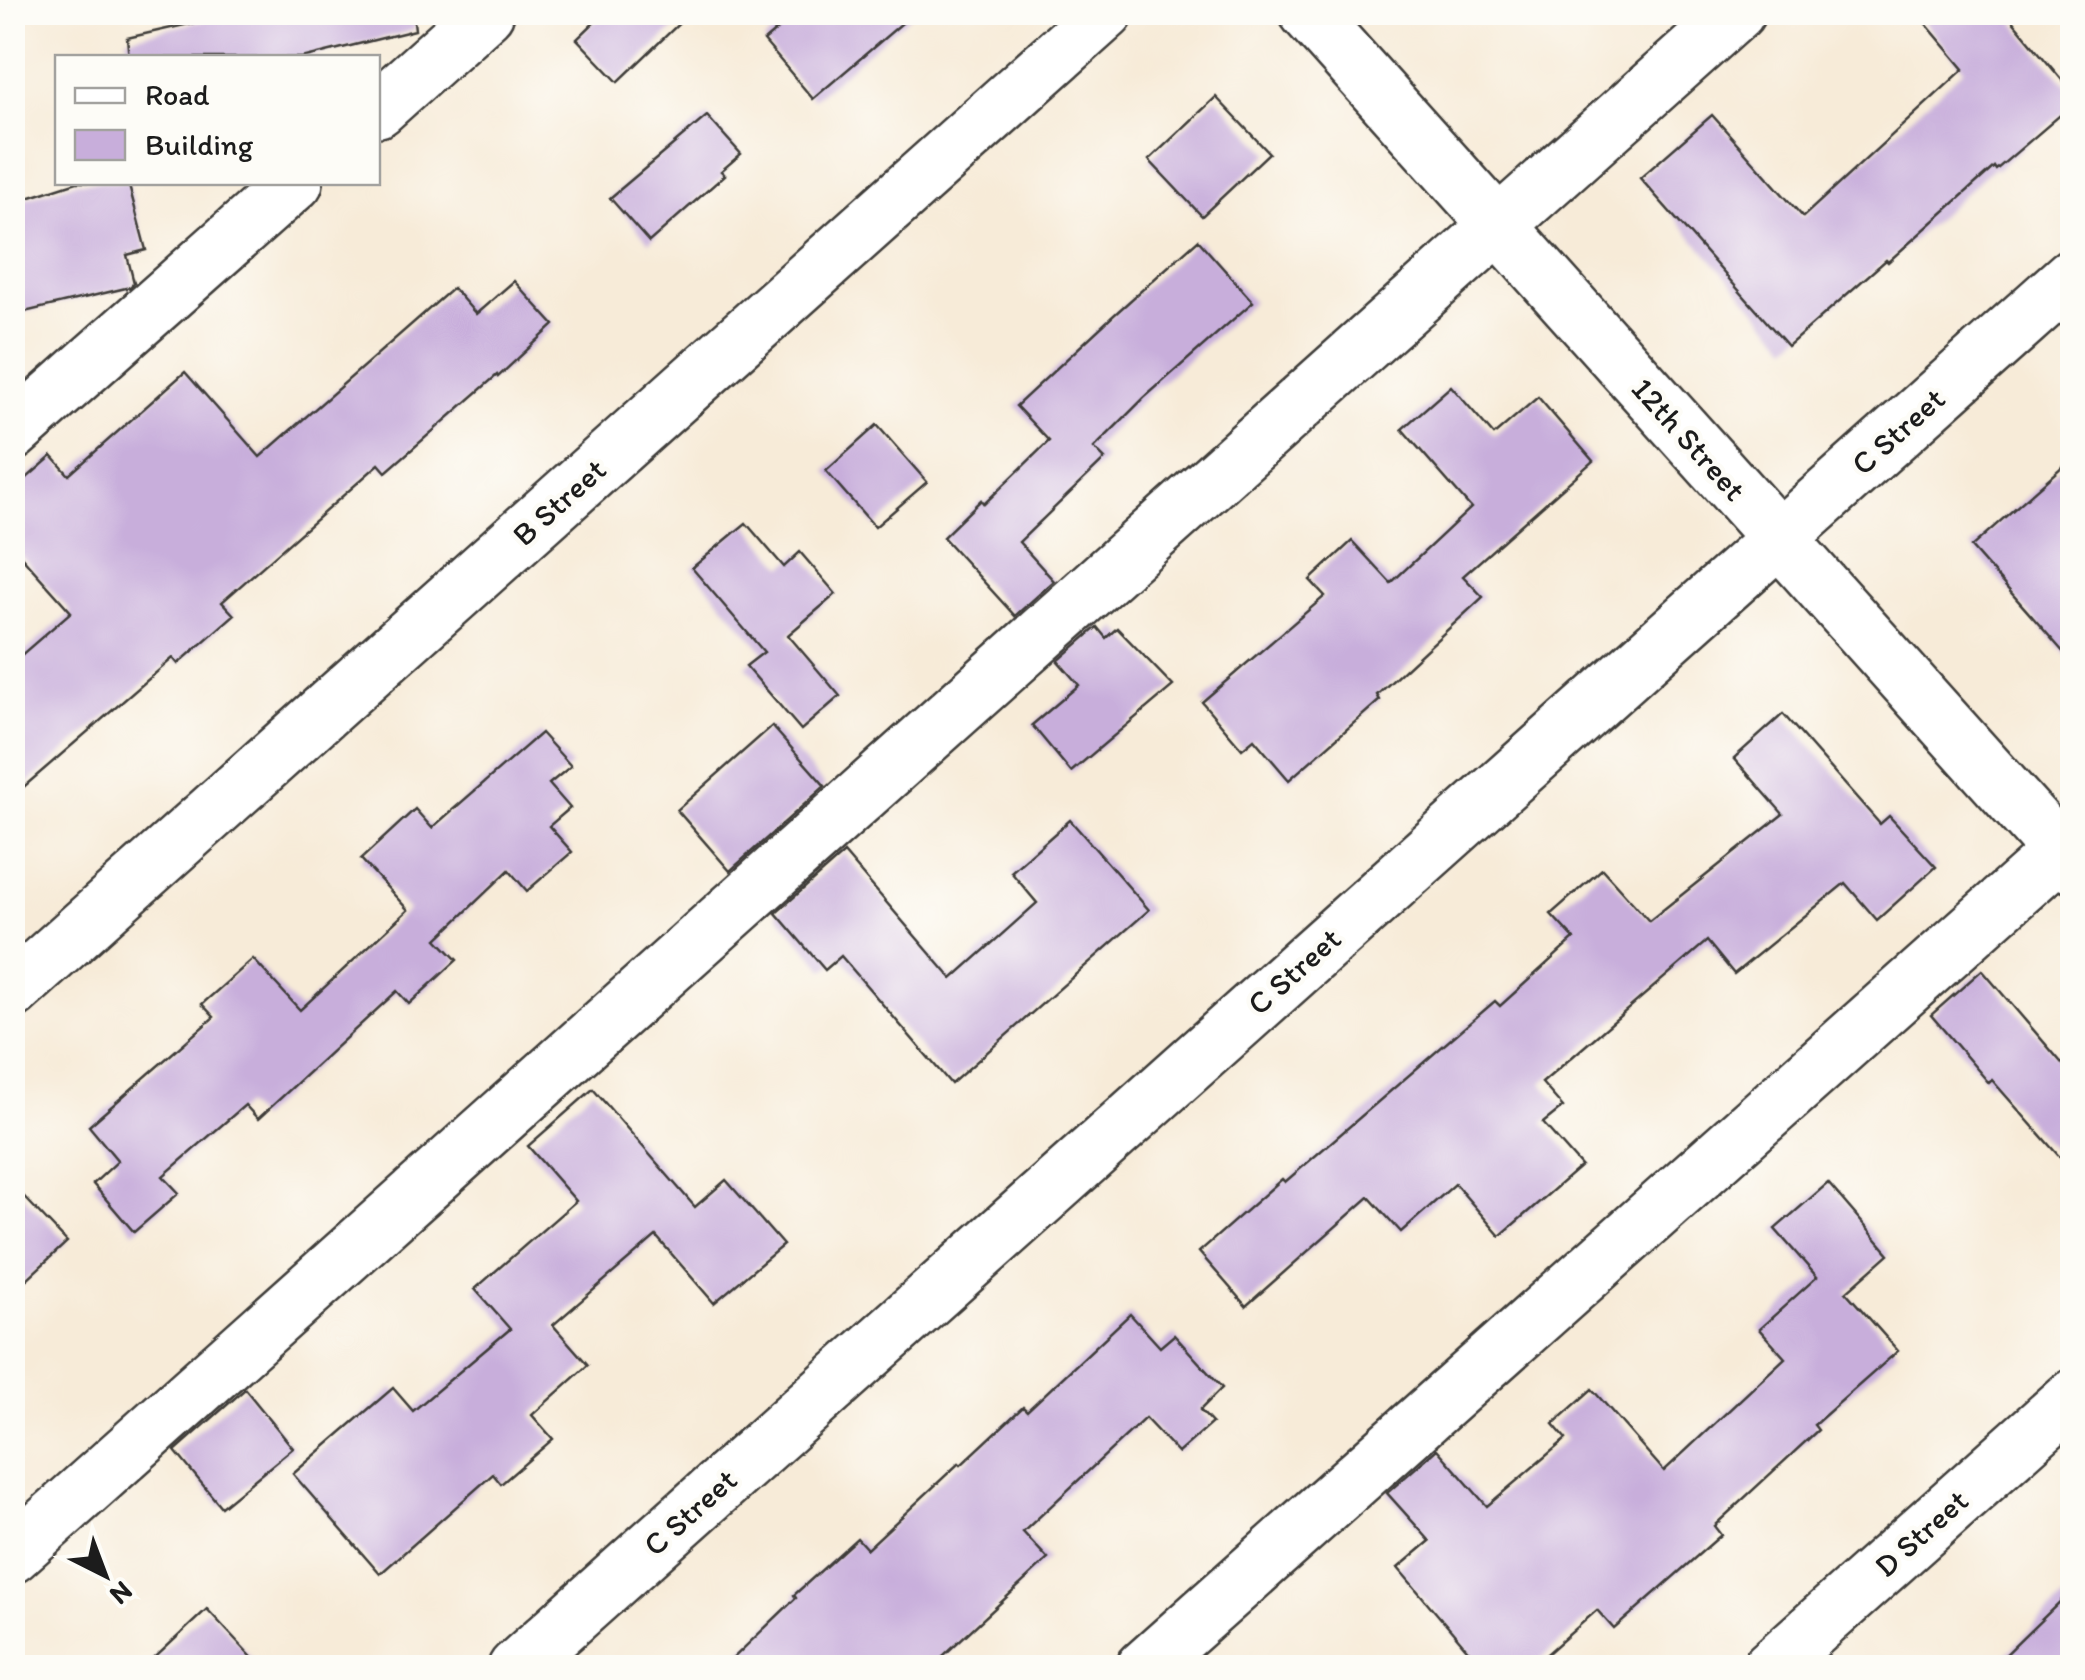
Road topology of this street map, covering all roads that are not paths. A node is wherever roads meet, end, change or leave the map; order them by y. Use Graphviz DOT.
graph roads {
  1 [pos="486,12"];
  2 [pos="1106,12"];
  3 [pos="1307,12"];
  4 [pos="1737,12"];
  5 [pos="380,107"];
  6 [pos="292,185"];
  7 [pos="1498,225"];
  8 [pos="2072,276"];
  9 [pos="12,434"];
  10 [pos="1778,538"];
  11 [pos="2068,852"];
  12 [pos="12,991"];
  13 [pos="2072,1398"];
  14 [pos="12,1555"];
  15 [pos="516,1668"];
  16 [pos="1144,1668"];
  17 [pos="1770,1668"];
  1 -- 5 [label="street"];
  2 -- 12 [label="street, B Street"];
  3 -- 7 [label="street, 12th Street"];
  4 -- 7 [label="street"];
  6 -- 9 [label="street"];
  7 -- 10 [label="street, 12th Street"];
  7 -- 14 [label="street"];
  8 -- 10 [label="street, C Street"];
  10 -- 11 [label="street, 12th Street"];
  10 -- 15 [label="street, C Street"];
  11 -- 16 [label="street"];
  13 -- 17 [label="street, D Street"];
}
